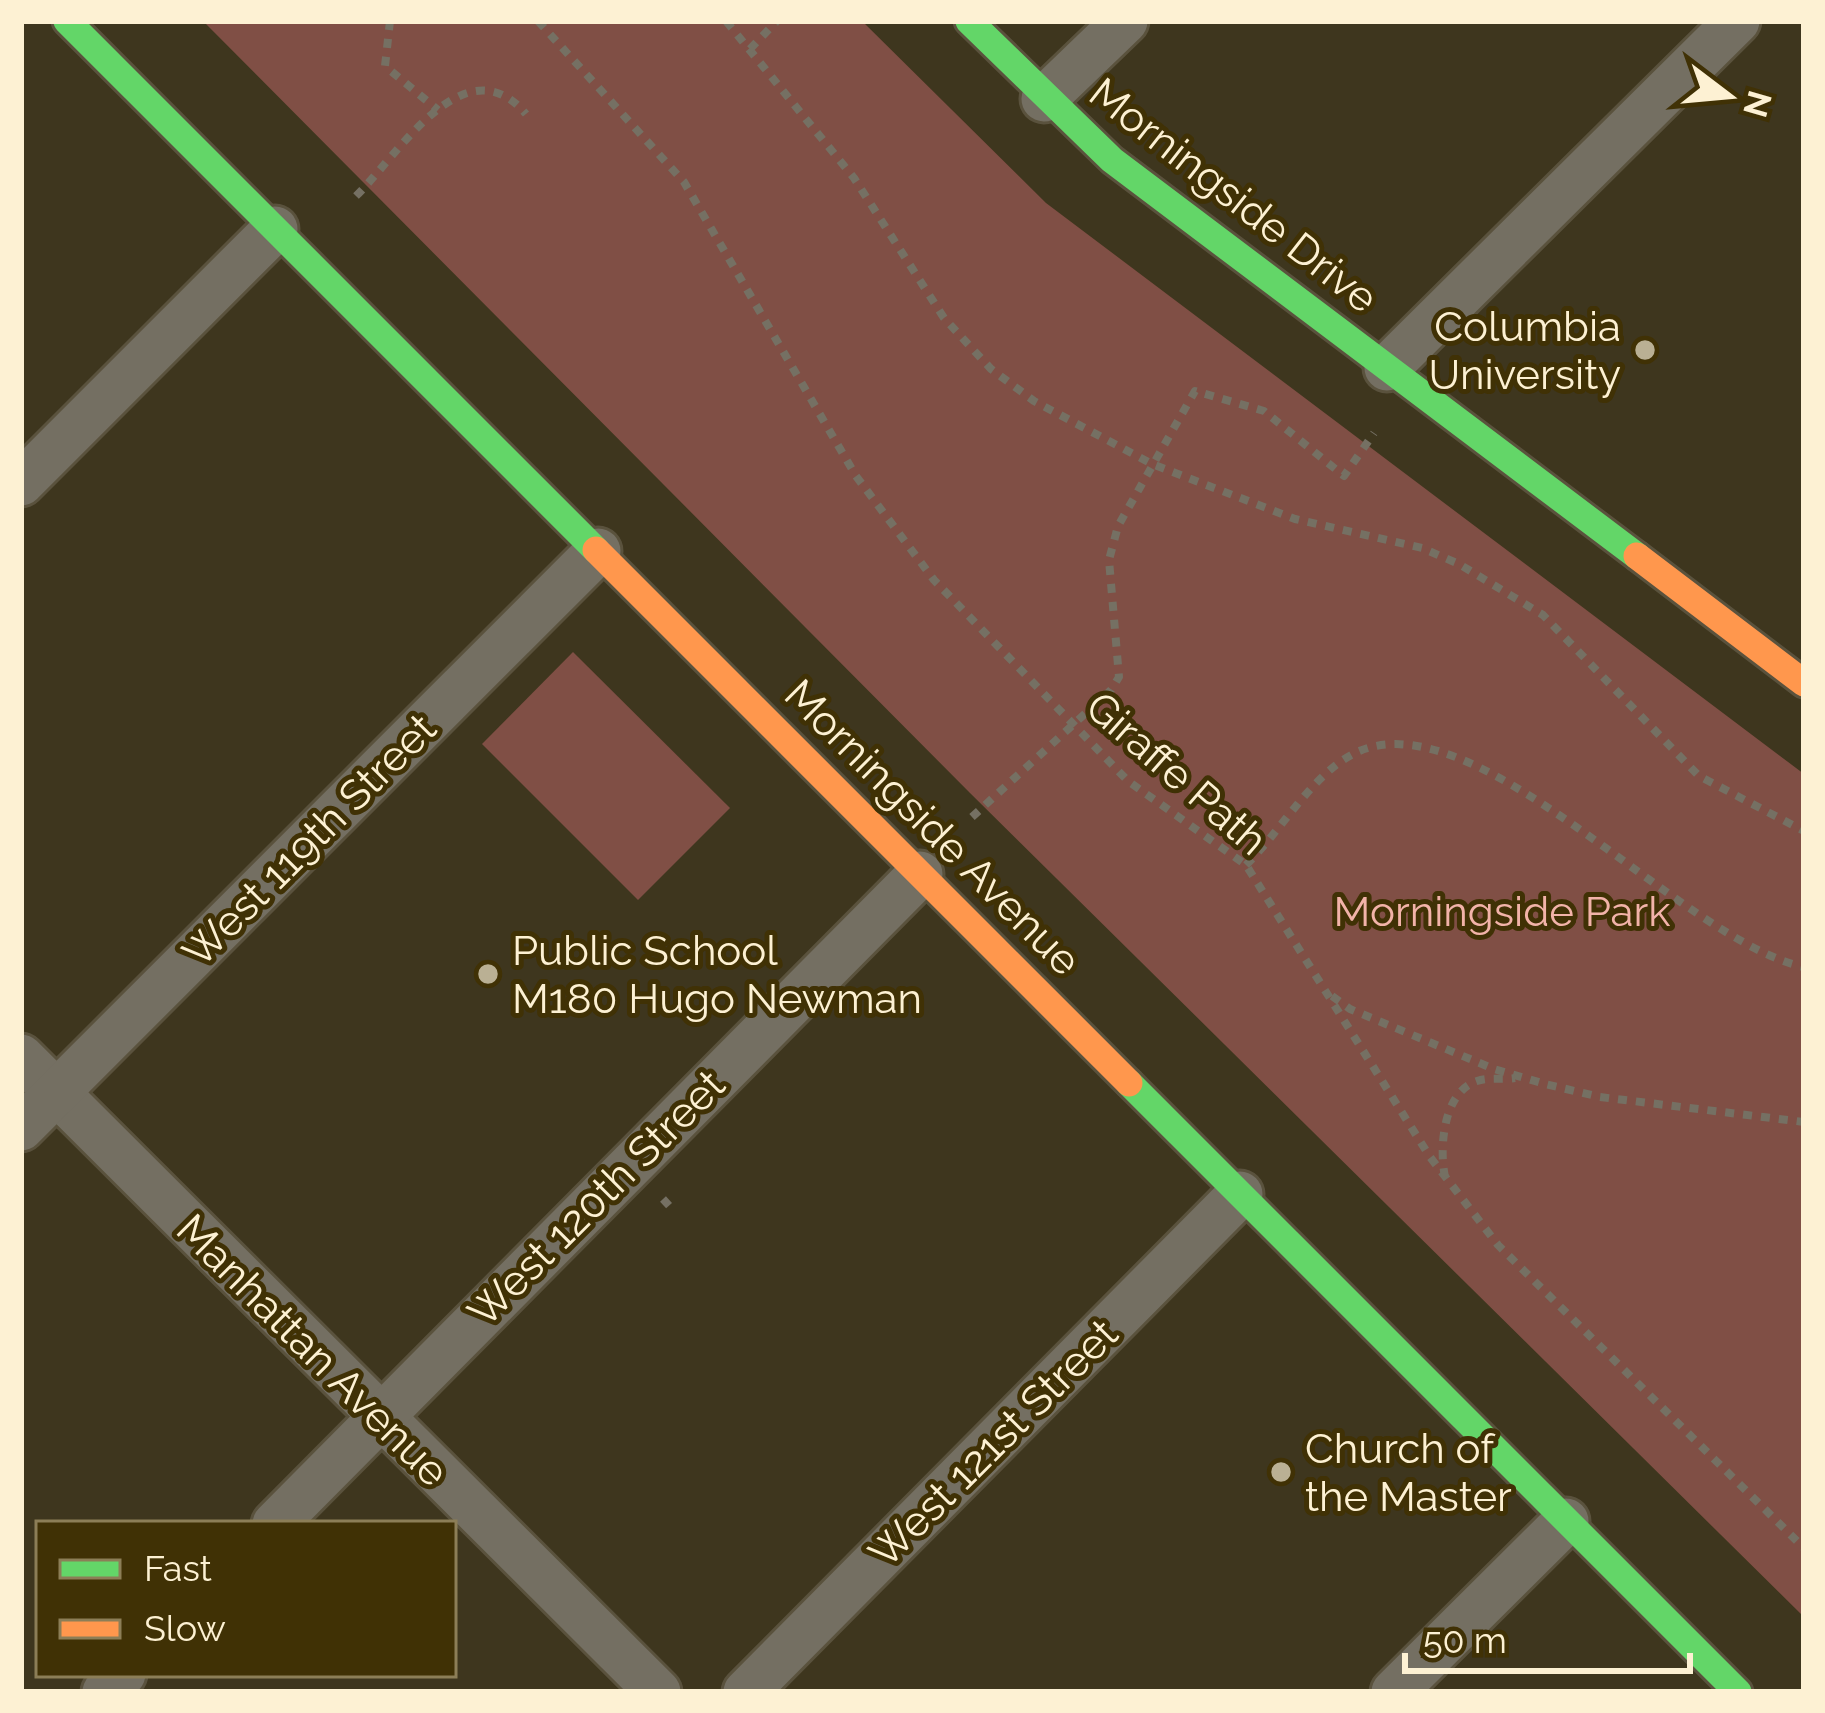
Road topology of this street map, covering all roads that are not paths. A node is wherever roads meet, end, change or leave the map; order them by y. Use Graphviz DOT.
graph roads {
  1 [pos="67,21"];
  2 [pos="969,21"];
  3 [pos="1125,21"];
  4 [pos="1738,21"];
  5 [pos="1044,99"];
  6 [pos="275,229"];
  7 [pos="1387,368"];
  8 [pos="21,483"];
  9 [pos="598,551"];
  10 [pos="1797,666"];
  11 [pos="920,874"];
  12 [pos="21,1058"];
  13 [pos="57,1093"];
  14 [pos="21,1128"];
  15 [pos="1240,1194"];
  16 [pos="381,1419"];
  17 [pos="278,1521"];
  18 [pos="1566,1521"];
  19 [pos="658,1692"];
  20 [pos="746,1692"];
  21 [pos="1394,1692"];
  22 [pos="1738,1692"];
  1 -- 6 [label="street, Morningside Avenue"];
  2 -- 5 [label="street, Morningside Drive"];
  3 -- 5 [label="street"];
  4 -- 7 [label="street"];
  5 -- 7 [label="street, Morningside Drive"];
  6 -- 8 [label="street"];
  6 -- 9 [label="street, Morningside Avenue"];
  7 -- 10 [label="street, Morningside Drive"];
  9 -- 11 [label="street, Morningside Avenue"];
  9 -- 13 [label="street, West 119th Street"];
  11 -- 15 [label="street, Morningside Avenue"];
  11 -- 16 [label="street, West 120th Street"];
  12 -- 13 [label="street, Manhattan Avenue"];
  13 -- 14 [label="street, West 119th Street"];
  13 -- 16 [label="street, Manhattan Avenue"];
  15 -- 18 [label="street, Morningside Avenue"];
  15 -- 20 [label="street, West 121st Street"];
  16 -- 17 [label="street, West 120th Street"];
  16 -- 19 [label="street, Manhattan Avenue"];
  18 -- 21 [label="street"];
  18 -- 22 [label="street, Morningside Avenue"];
}
